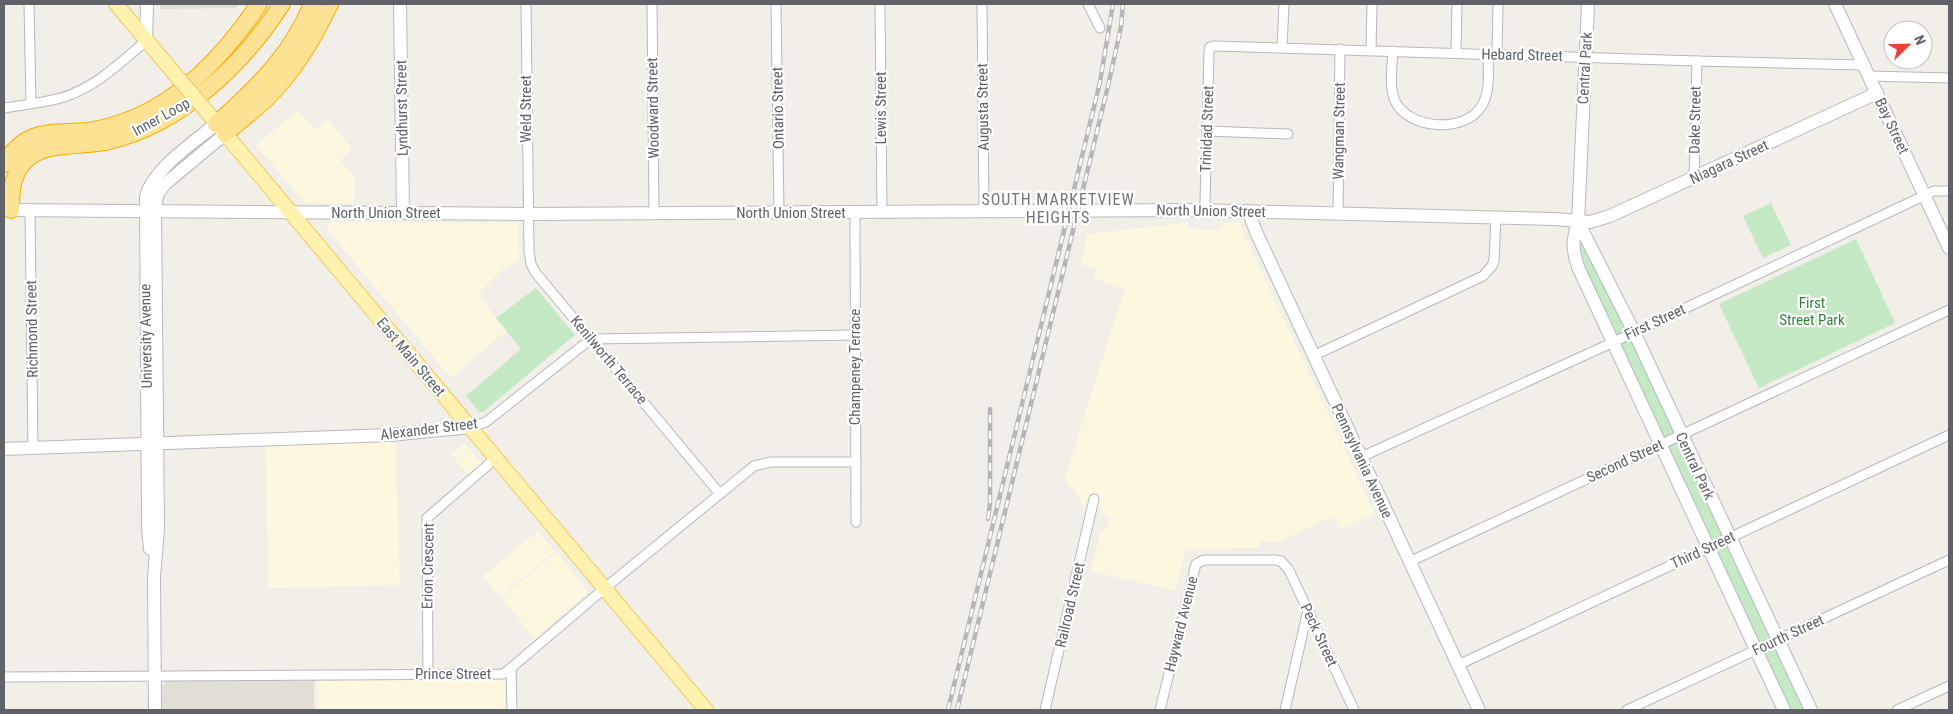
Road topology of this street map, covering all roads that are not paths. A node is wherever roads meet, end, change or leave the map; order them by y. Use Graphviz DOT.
graph roads {
  1 [pos="29,4"];
  2 [pos="116,4"];
  3 [pos="146,4"];
  4 [pos="259,4"];
  5 [pos="282,4"];
  6 [pos="312,4"];
  7 [pos="330,4"];
  8 [pos="400,4"];
  9 [pos="526,4"];
  10 [pos="652,4"];
  11 [pos="776,4"];
  12 [pos="880,4"];
  13 [pos="982,4"];
  14 [pos="1088,4"];
  15 [pos="1284,4"];
  16 [pos="1372,4"];
  17 [pos="1457,4"];
  18 [pos="1498,4"];
  19 [pos="1588,4"];
  20 [pos="1835,4"];
  21 [pos="1100,28"];
  22 [pos="146,41"];
  23 [pos="1210,47"];
  24 [pos="1282,48"];
  25 [pos="1340,49"];
  26 [pos="1371,50"];
  27 [pos="1392,52"];
  28 [pos="1456,53"];
  29 [pos="1492,54"];
  30 [pos="1586,56"];
  31 [pos="1697,61"];
  32 [pos="1866,70"];
  33 [pos="1949,78"];
  34 [pos="1877,94"];
  35 [pos="31,103"];
  36 [pos="4,108"];
  37 [pos="220,129"];
  38 [pos="1207,132"];
  39 [pos="1288,134"];
  40 [pos="4,164"];
  41 [pos="1694,178"];
  42 [pos="1949,191"];
  43 [pos="1925,195"];
  44 [pos="8,210"];
  45 [pos="30,210"];
  46 [pos="150,211"];
  47 [pos="984,211"];
  48 [pos="1203,211"];
  49 [pos="1248,211"];
  50 [pos="290,212"];
  51 [pos="403,213"];
  52 [pos="654,213"];
  53 [pos="779,213"];
  54 [pos="855,213"];
  55 [pos="882,213"];
  56 [pos="528,214"];
  57 [pos="1338,214"];
  58 [pos="1496,218"];
  59 [pos="1578,222"];
  60 [pos="1949,248"];
  61 [pos="1949,310"];
  62 [pos="1634,332"];
  63 [pos="855,336"];
  64 [pos="591,339"];
  65 [pos="1613,342"];
  66 [pos="1313,356"];
  67 [pos="471,427"];
  68 [pos="1681,435"];
  69 [pos="1949,435"];
  70 [pos="152,443"];
  71 [pos="1660,445"];
  72 [pos="33,448"];
  73 [pos="4,449"];
  74 [pos="496,458"];
  75 [pos="1361,458"];
  76 [pos="856,462"];
  77 [pos="720,494"];
  78 [pos="1094,499"];
  79 [pos="856,522"];
  80 [pos="1729,538"];
  81 [pos="1708,548"];
  82 [pos="1949,560"];
  83 [pos="1281,561"];
  84 [pos="1409,562"];
  85 [pos="605,588"];
  86 [pos="1308,610"];
  87 [pos="1778,640"];
  88 [pos="1755,650"];
  89 [pos="1458,665"];
  90 [pos="512,668"];
  91 [pos="428,674"];
  92 [pos="155,676"];
  93 [pos="4,677"];
  94 [pos="1949,686"];
  95 [pos="155,710"];
  96 [pos="512,710"];
  97 [pos="706,710"];
  98 [pos="1045,710"];
  99 [pos="1160,710"];
  100 [pos="1285,710"];
  101 [pos="1354,710"];
  102 [pos="1479,710"];
  103 [pos="1628,710"];
  104 [pos="1784,710"];
  105 [pos="1811,710"];
  106 [pos="1896,710"];
  1 -- 35 [label="street"];
  2 -- 22 [label="main road, East Main Street"];
  3 -- 22 [label="street"];
  4 -- 40 [label="highway, Inner Loop"];
  5 -- 44 [label="highway, Inner Loop"];
  6 -- 37 [label="highway"];
  7 -- 37 [label="highway"];
  8 -- 51 [label="street, Lyndhurst Street"];
  9 -- 56 [label="street, Weld Street"];
  10 -- 52 [label="street, Woodward Street"];
  11 -- 53 [label="street, Ontario Street"];
  12 -- 55 [label="street, Lewis Street"];
  13 -- 47 [label="street, Augusta Street"];
  14 -- 21 [label="street"];
  15 -- 24 [label="street"];
  16 -- 26 [label="street"];
  17 -- 28 [label="street"];
  18 -- 29 [label="street"];
  19 -- 30 [label="street, Central Park"];
  20 -- 32 [label="street, Bay Street"];
  22 -- 35 [label="street"];
  22 -- 37 [label="main road, East Main Street, bridge"];
  23 -- 24 [label="street, Hebard Street"];
  23 -- 38 [label="street, Trinidad Street"];
  24 -- 25 [label="street, Hebard Street"];
  25 -- 26 [label="street, Hebard Street"];
  25 -- 57 [label="street, Wangman Street"];
  26 -- 27 [label="street, Hebard Street"];
  27 -- 28 [label="street, Hebard Street"];
  27 -- 29 [label="street"];
  28 -- 29 [label="street, Hebard Street"];
  29 -- 30 [label="street, Hebard Street"];
  30 -- 31 [label="street, Hebard Street"];
  30 -- 59 [label="street, Central Park"];
  31 -- 32 [label="street, Hebard Street"];
  31 -- 41 [label="street, Dake Street"];
  32 -- 33 [label="street, Hebard Street"];
  32 -- 34 [label="street, Bay Street"];
  34 -- 41 [label="street, Niagara Street"];
  34 -- 43 [label="street, Bay Street"];
  35 -- 36 [label="street"];
  37 -- 46 [label="street, University Avenue"];
  37 -- 50 [label="main road, East Main Street"];
  38 -- 39 [label="street"];
  38 -- 48 [label="street, Trinidad Street"];
  41 -- 59 [label="street, Niagara Street"];
  42 -- 43 [label="street, First Street"];
  43 -- 60 [label="street, Bay Street"];
  43 -- 62 [label="street, First Street"];
  44 -- 45 [label="street, North Union Street"];
  45 -- 46 [label="street, North Union Street"];
  45 -- 72 [label="street, Richmond Street"];
  46 -- 50 [label="street, North Union Street"];
  46 -- 70 [label="street, University Avenue"];
  47 -- 48 [label="street, North Union Street"];
  47 -- 55 [label="street, North Union Street"];
  48 -- 49 [label="street, North Union Street"];
  49 -- 57 [label="street, North Union Street"];
  49 -- 66 [label="street, Pennsylvania Avenue"];
  50 -- 51 [label="street, North Union Street"];
  50 -- 67 [label="main road, East Main Street"];
  51 -- 56 [label="street, North Union Street"];
  52 -- 53 [label="street, North Union Street"];
  52 -- 56 [label="street, North Union Street"];
  53 -- 54 [label="street, North Union Street"];
  54 -- 55 [label="street, North Union Street"];
  54 -- 63 [label="street, Champeney Terrace"];
  56 -- 64 [label="street, Kenilworth Terrace"];
  57 -- 58 [label="street, North Union Street"];
  58 -- 59 [label="street, North Union Street"];
  58 -- 66 [label="street"];
  59 -- 62 [label="street, Central Park"];
  59 -- 65 [label="street, Central Park"];
  61 -- 68 [label="street, Second Street"];
  62 -- 65 [label="street, First Street"];
  62 -- 68 [label="street, Central Park"];
  63 -- 64 [label="street"];
  63 -- 76 [label="street, Champeney Terrace"];
  64 -- 67 [label="street, Alexander Street"];
  64 -- 77 [label="street, Kenilworth Terrace"];
  65 -- 71 [label="street, Central Park"];
  65 -- 75 [label="street, First Street"];
  66 -- 75 [label="street, Pennsylvania Avenue"];
  67 -- 70 [label="street, Alexander Street"];
  67 -- 74 [label="main road, East Main Street"];
  68 -- 71 [label="street, Second Street"];
  68 -- 80 [label="street, Central Park"];
  69 -- 80 [label="street, Third Street"];
  70 -- 72 [label="street, Alexander Street"];
  70 -- 92 [label="street, University Avenue"];
  71 -- 81 [label="street, Central Park"];
  71 -- 84 [label="street, Second Street"];
  72 -- 73 [label="street, Alexander Street"];
  74 -- 85 [label="main road, East Main Street"];
  74 -- 91 [label="street, Erion Crescent"];
  75 -- 84 [label="street, Pennsylvania Avenue"];
  76 -- 77 [label="street, Prince Street"];
  76 -- 79 [label="street, Champeney Terrace"];
  77 -- 85 [label="street, Prince Street"];
  78 -- 98 [label="street, Railroad Street"];
  80 -- 81 [label="street, Third Street"];
  80 -- 87 [label="street, Central Park"];
  81 -- 88 [label="street, Central Park"];
  81 -- 89 [label="street, Third Street"];
  82 -- 87 [label="street, Fourth Street"];
  83 -- 86 [label="street, Peck Street"];
  83 -- 99 [label="street, Hayward Avenue"];
  84 -- 89 [label="street, Pennsylvania Avenue"];
  85 -- 90 [label="street, Prince Street"];
  85 -- 97 [label="main road, East Main Street"];
  86 -- 100 [label="street"];
  86 -- 101 [label="street, Peck Street"];
  87 -- 88 [label="street, Fourth Street"];
  87 -- 105 [label="street, Central Park"];
  88 -- 103 [label="street, Fourth Street"];
  88 -- 104 [label="street, Central Park"];
  89 -- 102 [label="street, Pennsylvania Avenue"];
  90 -- 91 [label="street, Prince Street"];
  90 -- 96 [label="street"];
  91 -- 92 [label="street, Prince Street"];
  92 -- 93 [label="street, Prince Street"];
  92 -- 95 [label="street, University Avenue"];
  94 -- 106 [label="street"];
}
